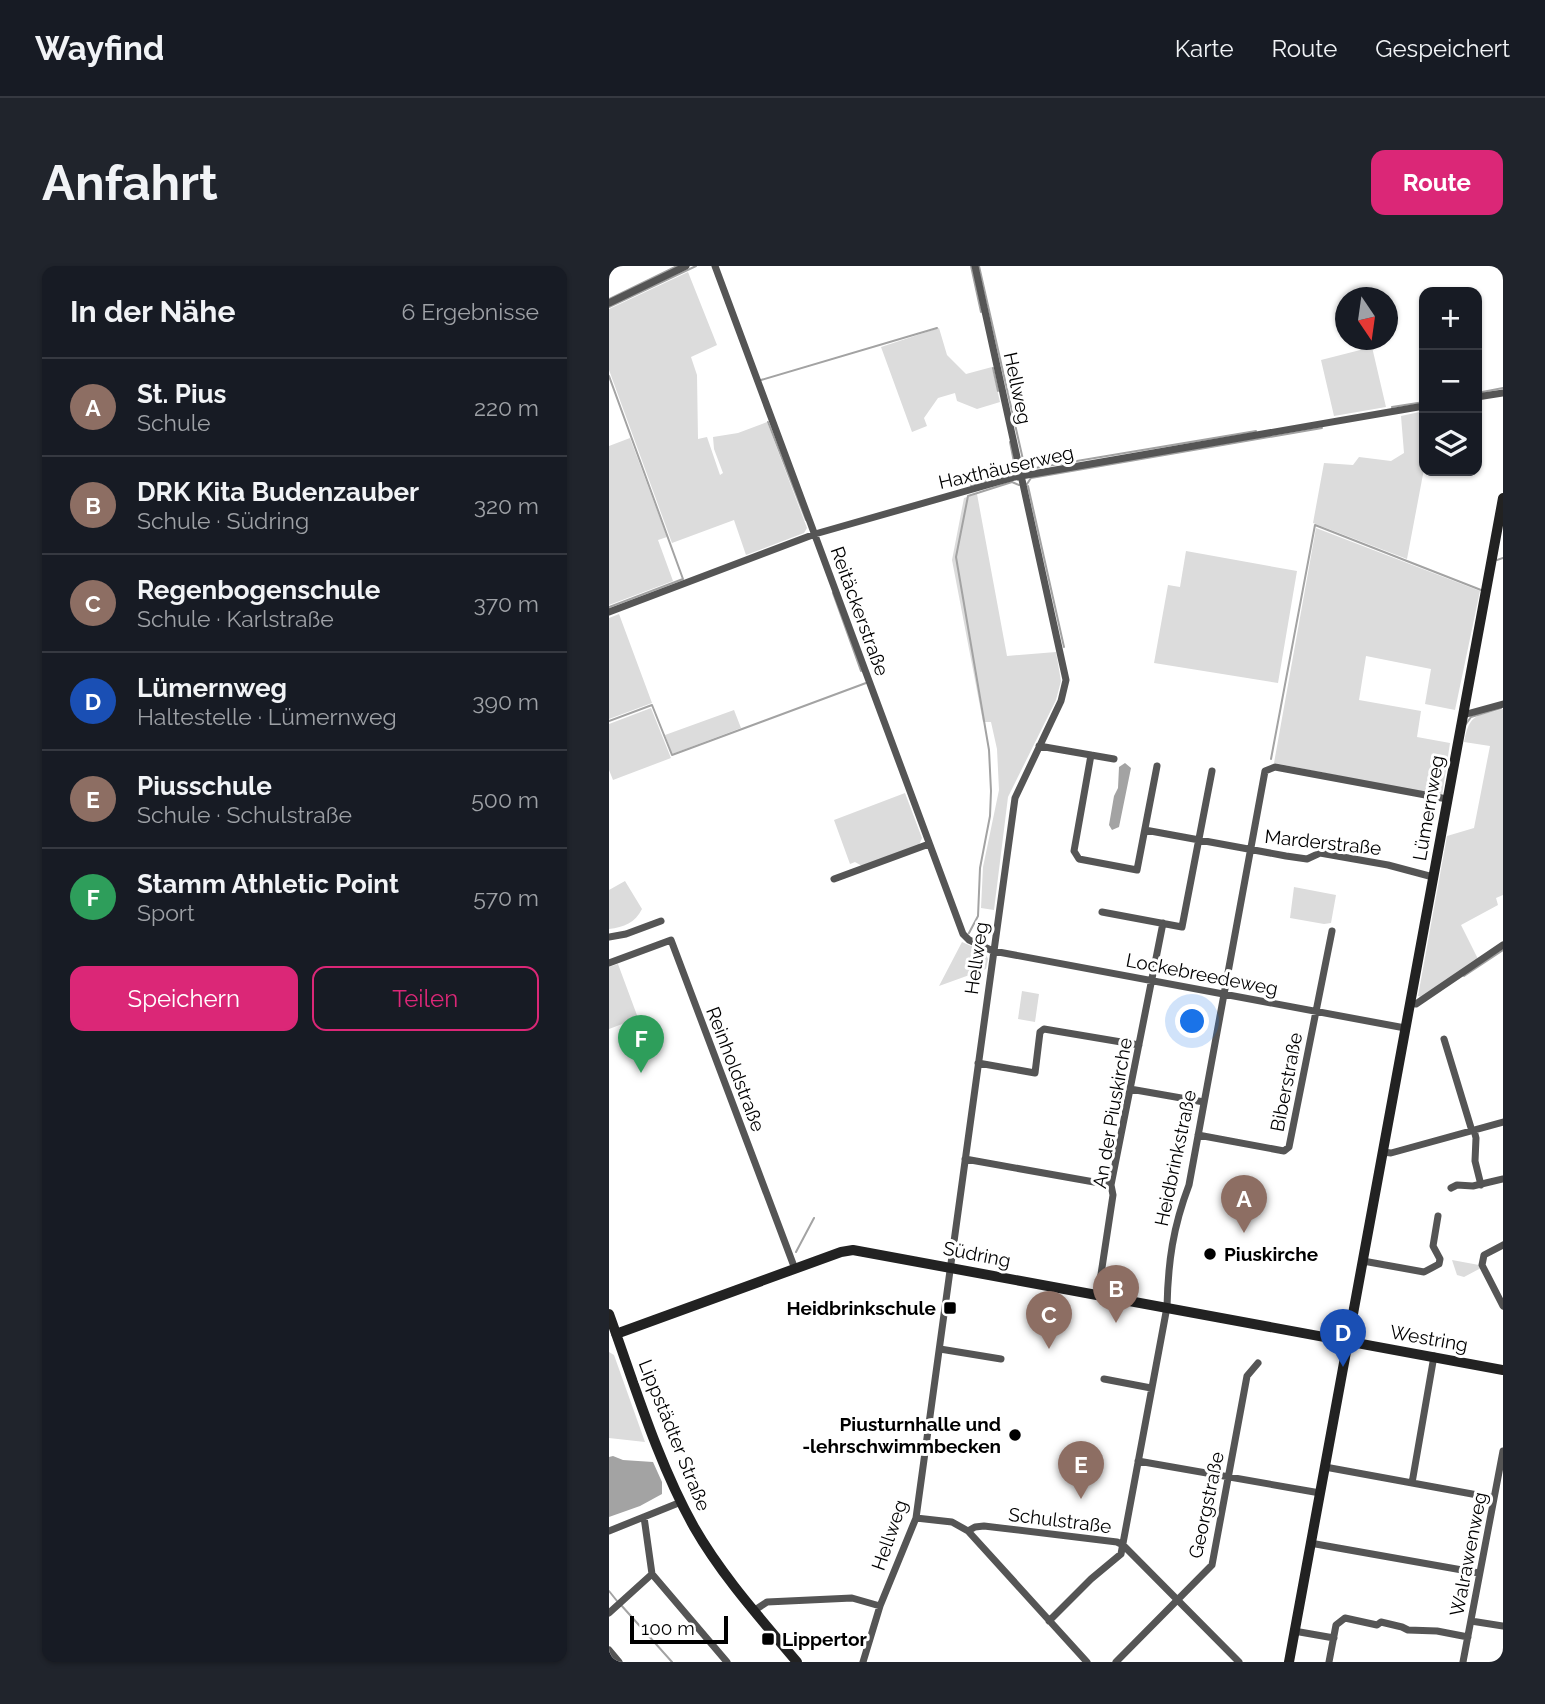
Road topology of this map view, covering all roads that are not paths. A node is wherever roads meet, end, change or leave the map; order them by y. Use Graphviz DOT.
graph roads {
  1 [pos="686,266"];
  2 [pos="715,266"];
  3 [pos="975,266"];
  4 [pos="609,303"];
  5 [pos="1503,393"];
  6 [pos="1482,396"];
  7 [pos="1419,407"];
  8 [pos="1021,475"];
  9 [pos="1503,498"];
  10 [pos="815,534"];
  11 [pos="609,612"];
  12 [pos="1503,704"];
  13 [pos="1463,715"];
  14 [pos="1039,746"];
  15 [pos="1091,755"];
  16 [pos="1114,759"];
  17 [pos="1157,766"];
  18 [pos="1212,771"];
  19 [pos="1447,799"];
  20 [pos="1145,830"];
  21 [pos="1199,839"];
  22 [pos="929,844"];
  23 [pos="1251,849"];
  24 [pos="1433,877"];
  25 [pos="834,879"];
  26 [pos="1102,912"];
  27 [pos="661,920"];
  28 [pos="1163,923"];
  29 [pos="1332,931"];
  30 [pos="609,937"];
  31 [pos="1503,945"];
  32 [pos="993,951"];
  33 [pos="609,963"];
  34 [pos="1152,980"];
  35 [pos="1224,994"];
  36 [pos="1410,1003"];
  37 [pos="1315,1012"];
  38 [pos="1405,1028"];
  39 [pos="1444,1039"];
  40 [pos="1139,1045"];
  41 [pos="978,1063"];
  42 [pos="1129,1089"];
  43 [pos="1204,1102"];
  44 [pos="1503,1122"];
  45 [pos="1473,1130"];
  46 [pos="1198,1135"];
  47 [pos="1383,1152"];
  48 [pos="965,1159"];
  49 [pos="1503,1179"];
  50 [pos="1111,1185"];
  51 [pos="1481,1185"];
  52 [pos="1451,1188"];
  53 [pos="1438,1216"];
  54 [pos="1503,1245"];
  55 [pos="1363,1261"];
  56 [pos="951,1267"];
  57 [pos="795,1269"];
  58 [pos="1098,1294"];
  59 [pos="1503,1306"];
  60 [pos="1167,1307"];
  61 [pos="609,1314"];
  62 [pos="613,1335"];
  63 [pos="1348,1340"];
  64 [pos="940,1349"];
  65 [pos="1434,1356"];
  66 [pos="1001,1359"];
  67 [pos="1258,1363"];
  68 [pos="1503,1370"];
  69 [pos="1104,1379"];
  70 [pos="1151,1388"];
  71 [pos="1503,1451"];
  72 [pos="1138,1461"];
  73 [pos="1325,1467"];
  74 [pos="1228,1477"];
  75 [pos="1412,1483"];
  76 [pos="1320,1493"];
  77 [pos="1494,1498"];
  78 [pos="681,1502"];
  79 [pos="644,1517"];
  80 [pos="916,1518"];
  81 [pos="609,1531"];
  82 [pos="968,1531"];
  83 [pos="1310,1543"];
  84 [pos="1123,1545"];
  85 [pos="1479,1573"];
  86 [pos="652,1574"];
  87 [pos="1178,1600"];
  88 [pos="880,1606"];
  89 [pos="755,1610"];
  90 [pos="609,1613"];
  91 [pos="1471,1620"];
  92 [pos="1049,1621"];
  93 [pos="1503,1626"];
  94 [pos="1294,1631"];
  95 [pos="1468,1637"];
  96 [pos="1334,1638"];
  97 [pos="609,1650"];
  98 [pos="1122,1660"];
  99 [pos="619,1662"];
  100 [pos="727,1662"];
  101 [pos="797,1662"];
  102 [pos="863,1662"];
  103 [pos="1087,1662"];
  104 [pos="1239,1662"];
  105 [pos="1289,1662"];
  106 [pos="1329,1662"];
  107 [pos="1464,1662"];
  1 -- 4 [label="street"];
  2 -- 10 [label="street, Reitäckerstraße"];
  3 -- 8 [label="street, Hellweg"];
  5 -- 6 [label="street"];
  7 -- 8 [label="street, Haxthäuserweg"];
  8 -- 10 [label="street, Haxthäuserweg"];
  8 -- 14 [label="street, Hellweg"];
  9 -- 13 [label="street, Lümernweg"];
  10 -- 11 [label="street, Haxthäuserweg"];
  10 -- 22 [label="street, Reitäckerstraße"];
  12 -- 13 [label="street"];
  13 -- 19 [label="street, Lümernweg"];
  14 -- 15 [label="street"];
  14 -- 32 [label="street, Hellweg"];
  15 -- 16 [label="street"];
  15 -- 20 [label="street"];
  17 -- 20 [label="street"];
  18 -- 21 [label="street"];
  19 -- 23 [label="street, Heidbrinkstraße"];
  19 -- 24 [label="street, Lümernweg"];
  20 -- 21 [label="street, Marderstraße"];
  21 -- 23 [label="street, Marderstraße"];
  21 -- 28 [label="street"];
  22 -- 25 [label="street"];
  22 -- 32 [label="street, Reitäckerstraße"];
  23 -- 24 [label="street, Marderstraße"];
  23 -- 35 [label="street, Heidbrinkstraße"];
  24 -- 36 [label="street, Lümernweg"];
  26 -- 28 [label="street"];
  27 -- 30 [label="street"];
  28 -- 34 [label="street, An der Piuskirche"];
  29 -- 37 [label="street, Biberstraße"];
  31 -- 36 [label="street"];
  32 -- 34 [label="street, Lockebreedeweg"];
  32 -- 41 [label="street, Hellweg"];
  33 -- 57 [label="street, Reinholdstraße"];
  34 -- 35 [label="street, Lockebreedeweg"];
  34 -- 40 [label="street, An der Piuskirche"];
  35 -- 37 [label="street, Lockebreedeweg"];
  35 -- 43 [label="street, Heidbrinkstraße"];
  36 -- 38 [label="street, Lümernweg"];
  37 -- 38 [label="street, Lockebreedeweg"];
  37 -- 46 [label="street, Biberstraße"];
  38 -- 47 [label="street, Lümernweg"];
  39 -- 45 [label="street"];
  40 -- 41 [label="street"];
  40 -- 42 [label="street, An der Piuskirche"];
  41 -- 48 [label="street, Hellweg"];
  42 -- 43 [label="street"];
  42 -- 50 [label="street, An der Piuskirche"];
  43 -- 46 [label="street, Heidbrinkstraße"];
  44 -- 45 [label="street"];
  45 -- 47 [label="street"];
  45 -- 51 [label="street"];
  46 -- 60 [label="street, Heidbrinkstraße"];
  47 -- 55 [label="street, Lümernweg"];
  48 -- 50 [label="street"];
  48 -- 56 [label="street, Hellweg"];
  49 -- 51 [label="street"];
  50 -- 58 [label="street, An der Piuskirche"];
  51 -- 52 [label="street"];
  53 -- 55 [label="street"];
  54 -- 59 [label="street"];
  55 -- 63 [label="street, Lümernweg"];
  56 -- 57 [label="street, Südring"];
  56 -- 58 [label="street, Südring"];
  56 -- 64 [label="street, Hellweg"];
  57 -- 62 [label="street, Südring"];
  58 -- 60 [label="street, Südring"];
  60 -- 63 [label="street, Südring"];
  60 -- 70 [label="street, Heidbrinkstraße"];
  61 -- 62 [label="street, Lippstädter Straße"];
  62 -- 78 [label="street, Lippstädter Straße"];
  63 -- 65 [label="street, Westring"];
  63 -- 73 [label="street, Lümernweg"];
  64 -- 66 [label="street"];
  64 -- 80 [label="street, Hellweg"];
  65 -- 68 [label="street, Westring"];
  65 -- 75 [label="street"];
  67 -- 74 [label="street, Georgstraße"];
  69 -- 70 [label="street"];
  70 -- 72 [label="street, Heidbrinkstraße"];
  71 -- 77 [label="street, Walrawenweg"];
  72 -- 74 [label="street"];
  72 -- 84 [label="street, Heidbrinkstraße"];
  73 -- 75 [label="street"];
  73 -- 76 [label="street, Lümernweg"];
  74 -- 76 [label="street"];
  74 -- 87 [label="street, Georgstraße"];
  75 -- 77 [label="street"];
  76 -- 83 [label="street, Lümernweg"];
  77 -- 85 [label="street, Walrawenweg"];
  78 -- 79 [label="street"];
  78 -- 89 [label="street, Lippstädter Straße"];
  79 -- 81 [label="street"];
  79 -- 86 [label="street"];
  80 -- 82 [label="street, Schulstraße"];
  80 -- 88 [label="street, Hellweg"];
  82 -- 84 [label="street, Schulstraße"];
  82 -- 92 [label="street"];
  83 -- 85 [label="street"];
  83 -- 94 [label="street, Lümernweg"];
  84 -- 87 [label="street, Schulstraße"];
  84 -- 92 [label="street"];
  85 -- 91 [label="street, Walrawenweg"];
  86 -- 90 [label="street"];
  86 -- 100 [label="street"];
  87 -- 98 [label="street, Georgstraße"];
  87 -- 104 [label="street, Schulstraße"];
  88 -- 89 [label="street"];
  88 -- 102 [label="street, Hellweg"];
  89 -- 101 [label="street, Lippstädter Straße"];
  91 -- 93 [label="street"];
  91 -- 95 [label="street, Walrawenweg"];
  92 -- 103 [label="street"];
  94 -- 96 [label="street"];
  94 -- 105 [label="street, Lümernweg"];
  95 -- 96 [label="street"];
  95 -- 107 [label="street, Walrawenweg"];
  96 -- 106 [label="street"];
  97 -- 99 [label="street"];
}
